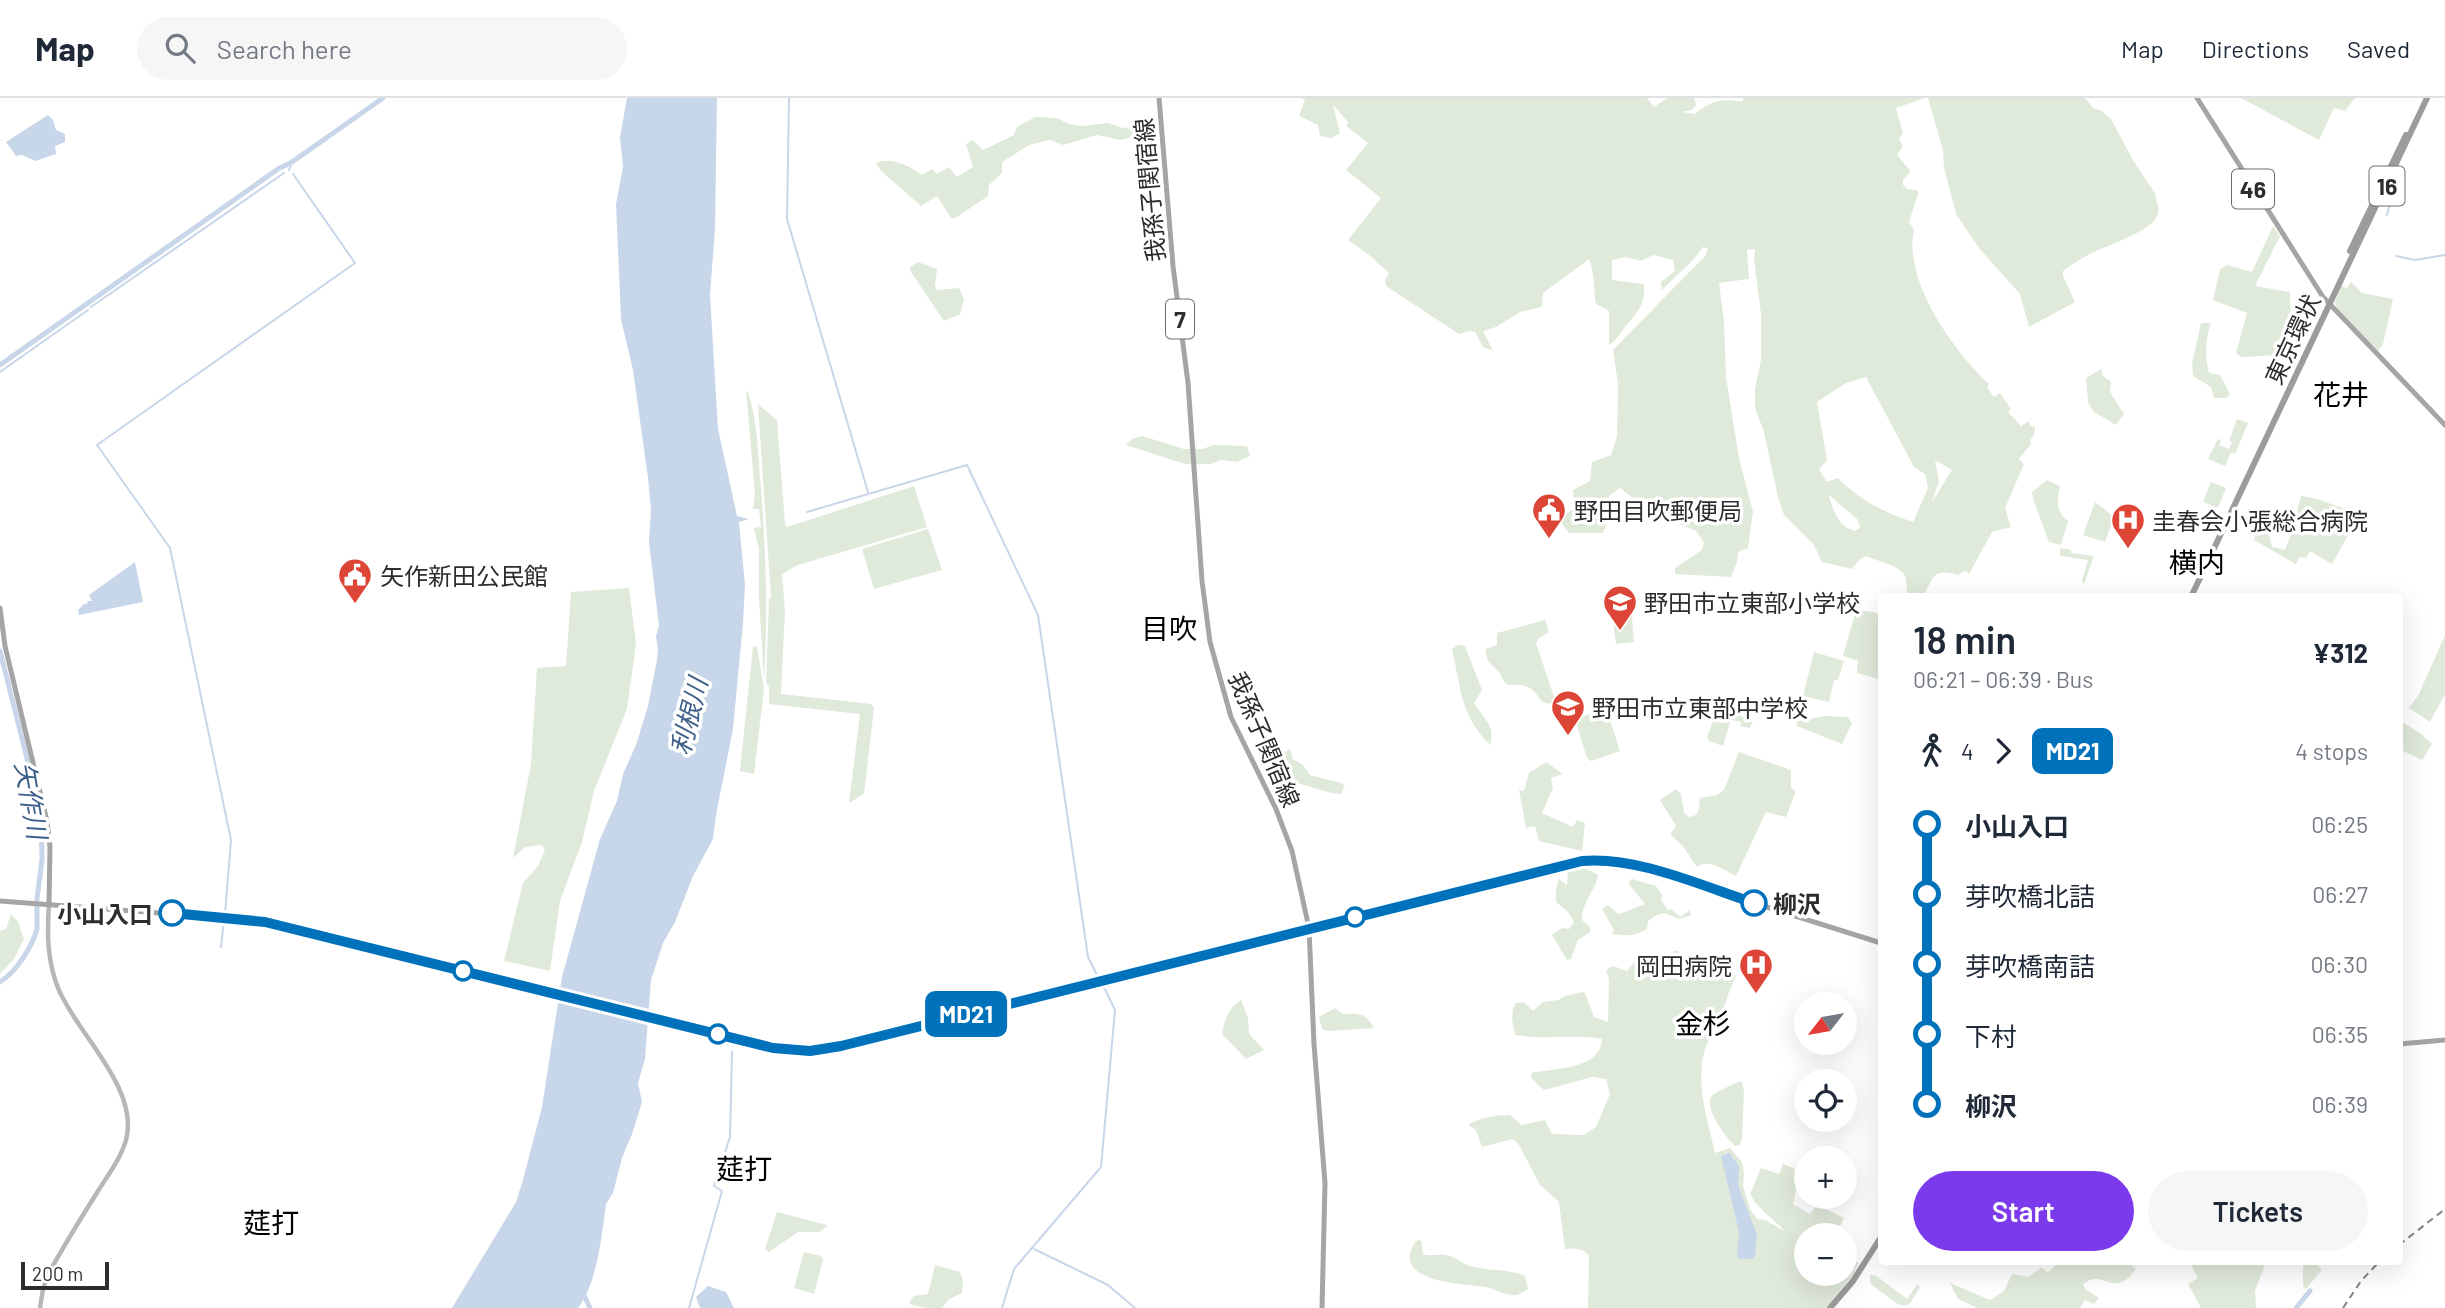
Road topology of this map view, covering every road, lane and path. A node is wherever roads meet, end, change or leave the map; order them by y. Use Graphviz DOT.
graph roads {
  1 [pos="1159,98"];
  2 [pos="2197,98"];
  3 [pos="2425,98"];
  4 [pos="2328,303"];
  5 [pos="2445,425"];
  6 [pos="2191,593"];
  7 [pos="0,608"];
  8 [pos="0,901"];
  9 [pos="46,904"];
  10 [pos="1309,928"];
  11 [pos="1878,942"];
  12 [pos="2445,1040"];
  13 [pos="2403,1044"];
  14 [pos="1878,1242"];
  15 [pos="1878,1251"];
  16 [pos="40,1308"];
  17 [pos="1322,1308"];
  18 [pos="1832,1308"];
  1 -- 10 [label="main road, 我孫子関宿線 / 7"];
  2 -- 4 [label="main road, 46"];
  3 -- 4 [label="highway, 東京環状 / 16"];
  4 -- 5 [label="main road, 46"];
  4 -- 6 [label="highway, 東京環状 / 16"];
  7 -- 9 [label="main road"];
  8 -- 9 [label="main road"];
  9 -- 10 [label="main road"];
  9 -- 16 [label="main road"];
  10 -- 11 [label="main road"];
  10 -- 17 [label="main road, 我孫子関宿線 / 7"];
  12 -- 13 [label="main road"];
  14 -- 18 [label="highway"];
  15 -- 18 [label="highway"];
}
